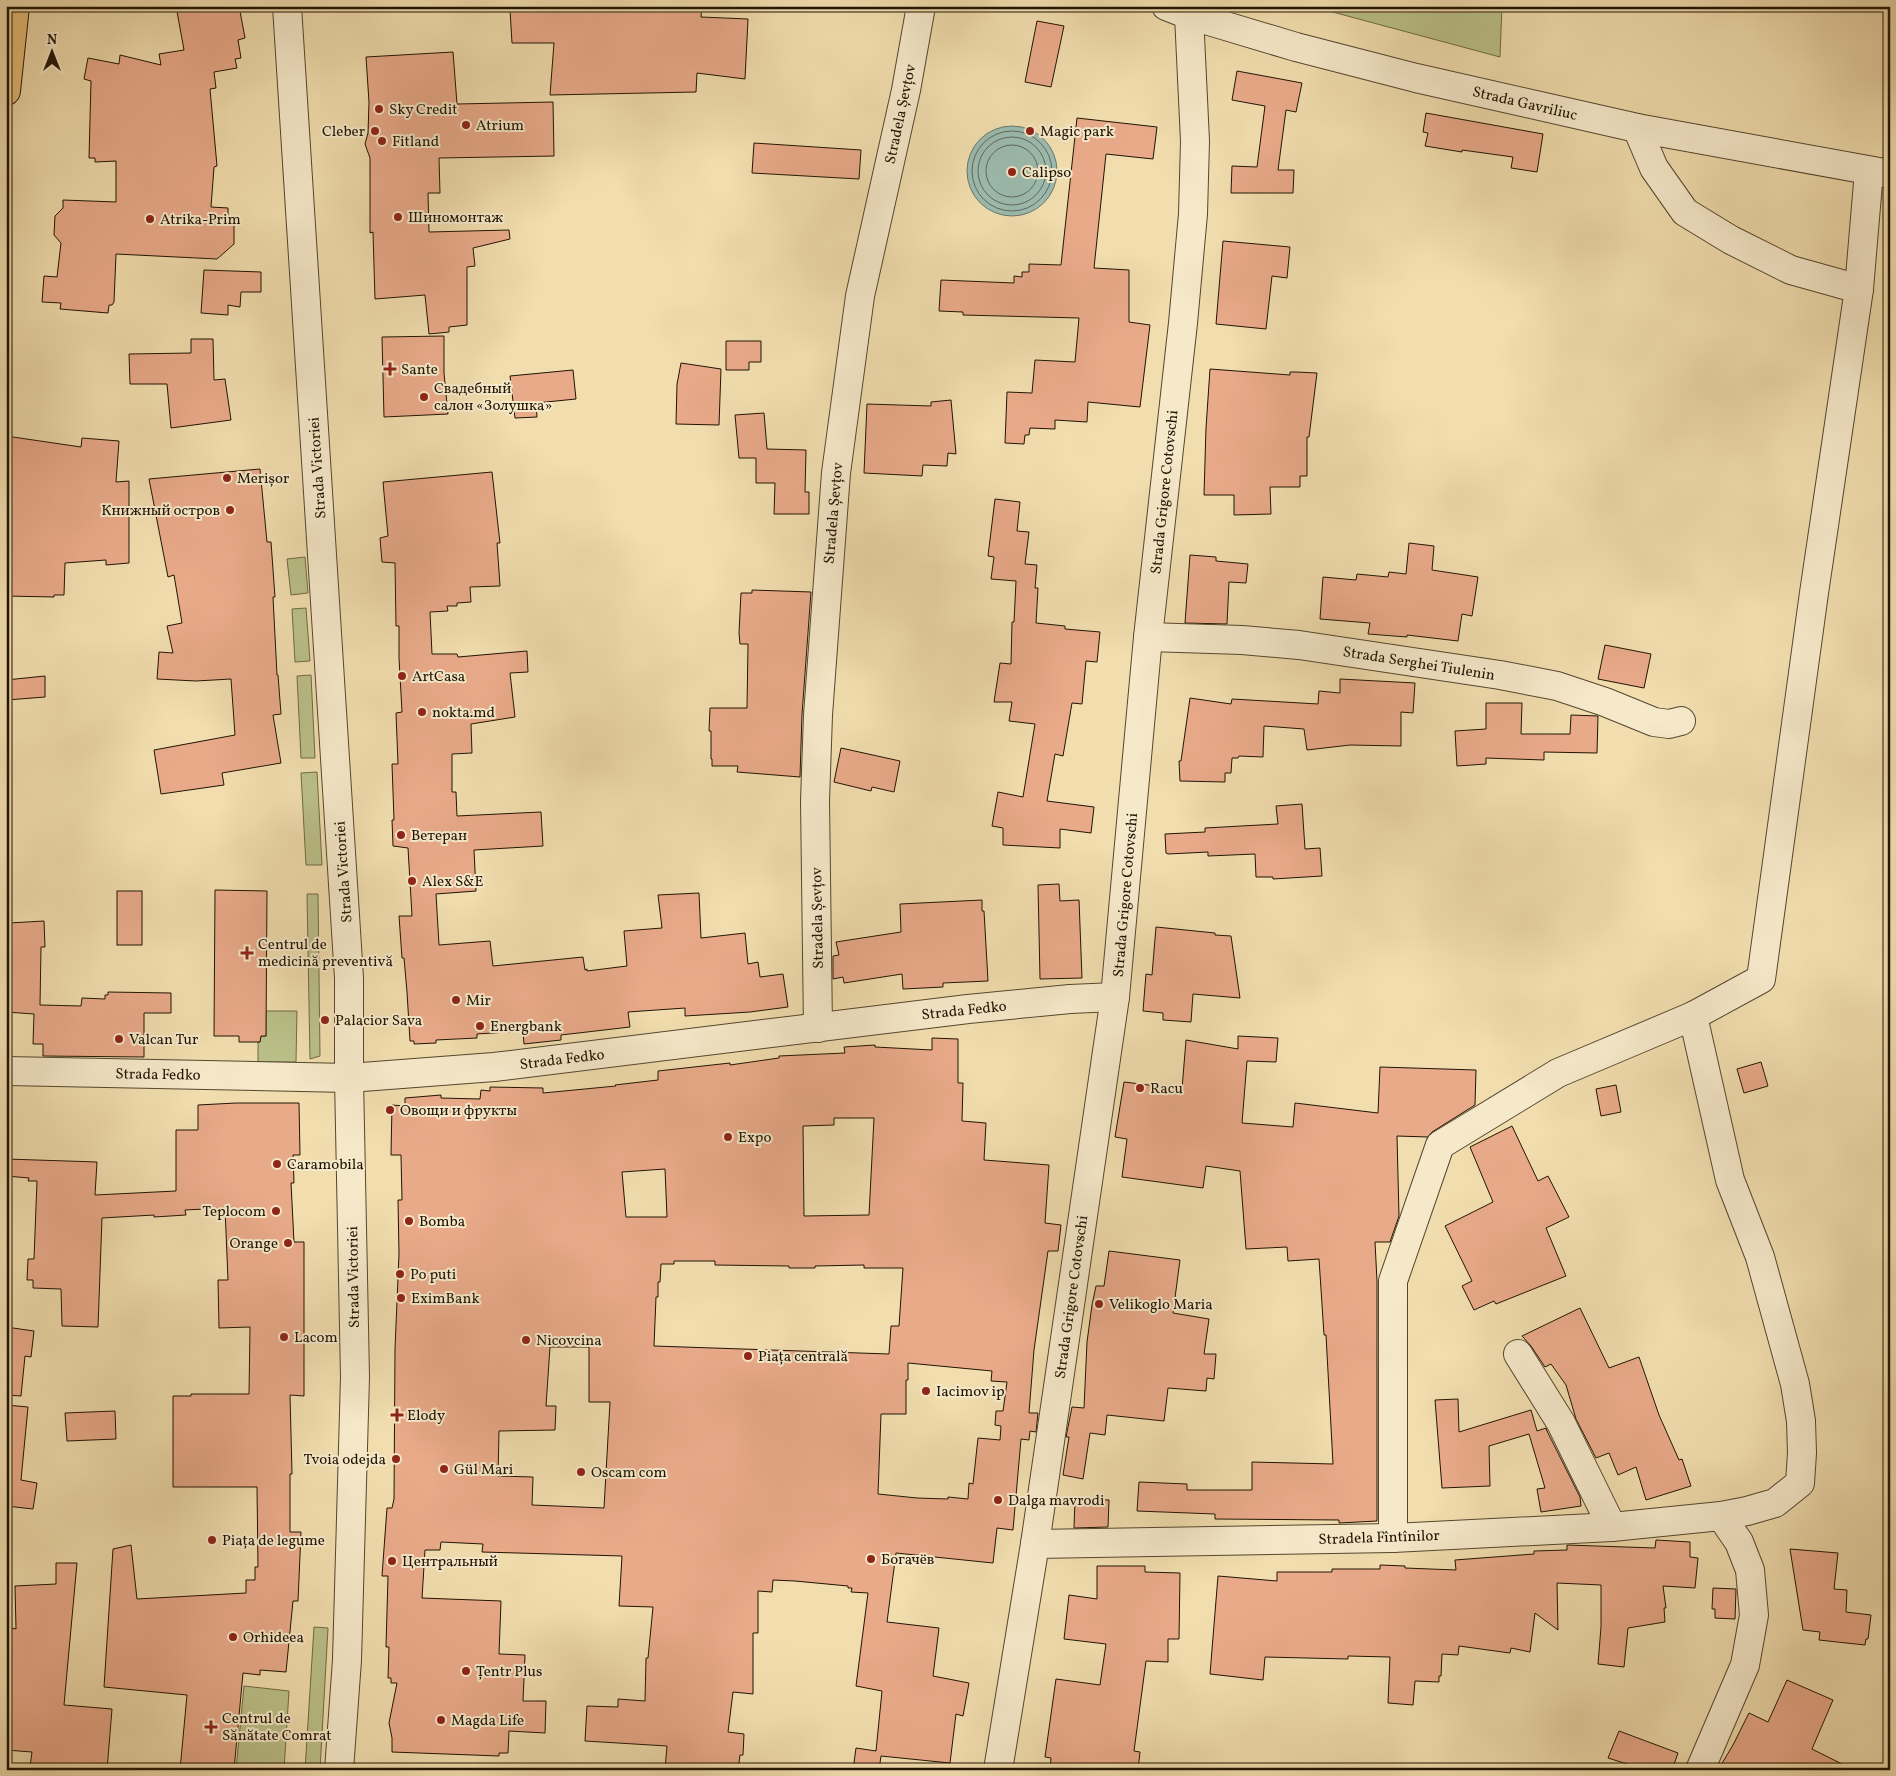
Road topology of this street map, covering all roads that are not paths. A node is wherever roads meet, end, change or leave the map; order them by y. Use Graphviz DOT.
graph roads {
  1 [pos="15,6"];
  2 [pos="287,6"];
  3 [pos="921,6"];
  4 [pos="1178,11"];
  5 [pos="6,91"];
  6 [pos="1637,128"];
  7 [pos="1880,172"];
  8 [pos="1859,289"];
  9 [pos="1148,637"];
  10 [pos="1681,721"];
  11 [pos="1115,998"];
  12 [pos="1693,1016"];
  13 [pos="818,1028"];
  14 [pos="6,1071"];
  15 [pos="349,1078"];
  16 [pos="1518,1354"];
  17 [pos="1721,1516"];
  18 [pos="1612,1527"];
  19 [pos="1393,1538"];
  20 [pos="1035,1544"];
  21 [pos="339,1770"];
  22 [pos="998,1770"];
  23 [pos="1700,1770"];
  1 -- 5 [label="main road"];
  2 -- 15 [label="street, Strada Victoriei"];
  3 -- 13 [label="street, Stradela Șevțov"];
  4 -- 6 [label="street, Strada Gavriliuc"];
  4 -- 9 [label="street, Strada Grigore Cotovschi"];
  6 -- 7 [label="street, Strada Gavriliuc"];
  6 -- 8 [label="street"];
  7 -- 8 [label="street"];
  8 -- 12 [label="street"];
  9 -- 10 [label="street, Strada Serghei Tiulenin"];
  9 -- 11 [label="street, Strada Grigore Cotovschi"];
  11 -- 13 [label="street, Strada Fedko"];
  11 -- 20 [label="street, Strada Grigore Cotovschi"];
  12 -- 17 [label="street, Stradela Fîntînilor"];
  12 -- 19 [label="street"];
  13 -- 15 [label="street, Strada Fedko"];
  14 -- 15 [label="street, Strada Fedko"];
  15 -- 21 [label="street, Strada Victoriei"];
  16 -- 18 [label="street"];
  17 -- 18 [label="street, Stradela Fîntînilor"];
  17 -- 23 [label="street"];
  18 -- 19 [label="street, Stradela Fîntînilor"];
  19 -- 20 [label="street, Stradela Fîntînilor"];
  20 -- 22 [label="street, Strada Grigore Cotovschi"];
}
